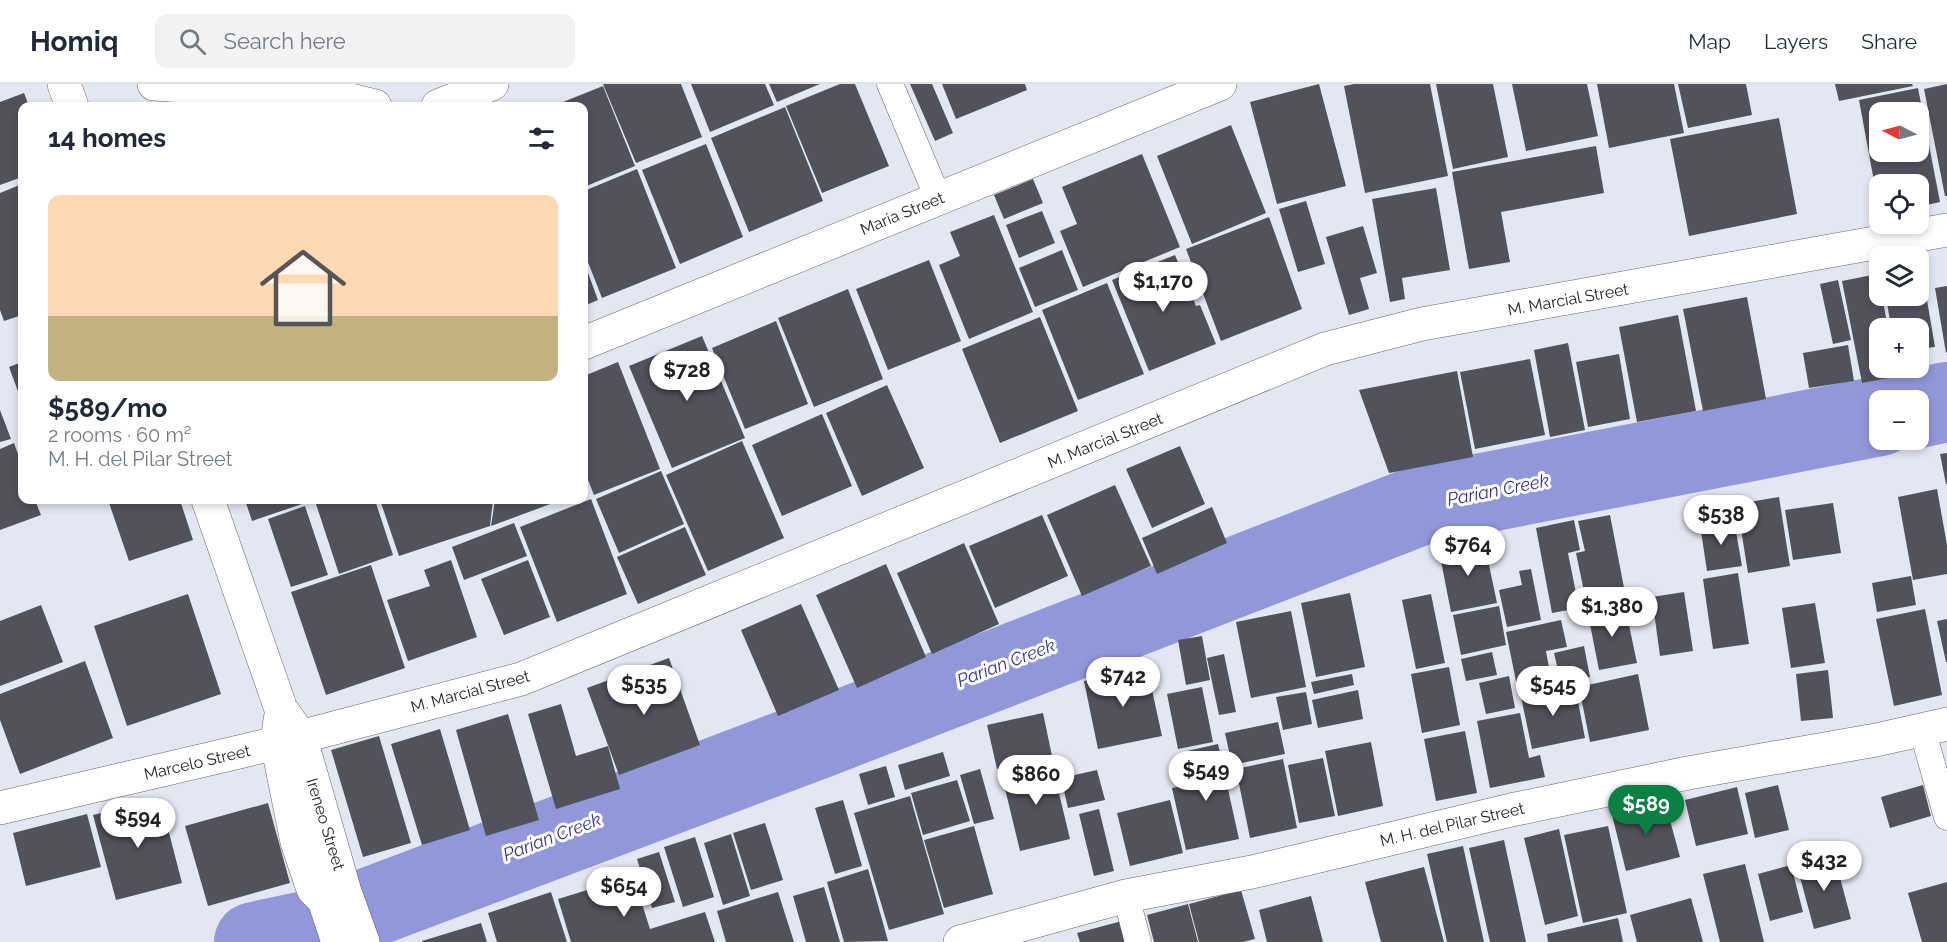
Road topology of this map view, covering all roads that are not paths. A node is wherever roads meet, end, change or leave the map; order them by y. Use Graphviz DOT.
graph roads {
  1 [pos="64,84"];
  2 [pos="154,84"];
  3 [pos="492,84"];
  4 [pos="890,84"];
  5 [pos="1220,84"];
  6 [pos="333,101"];
  7 [pos="71,102"];
  8 [pos="448,102"];
  9 [pos="938,198"];
  10 [pos="1947,230"];
  11 [pos="588,341"];
  12 [pos="209,504"];
  13 [pos="1934,726"];
  14 [pos="287,732"];
  15 [pos="0,808"];
  16 [pos="1947,817"];
  17 [pos="1126,896"];
  18 [pos="354,940"];
  19 [pos="960,942"];
  20 [pos="1138,942"];
  1 -- 7 [label="street"];
  2 -- 6 [label="street"];
  3 -- 8 [label="street"];
  4 -- 9 [label="lane"];
  5 -- 9 [label="street, Maria Street"];
  9 -- 11 [label="street, Maria Street"];
  10 -- 14 [label="street, M. Marcial Street"];
  12 -- 14 [label="street, Ireneo Street"];
  13 -- 16 [label="lane"];
  13 -- 17 [label="street, M. H. del Pilar Street"];
  14 -- 15 [label="street, Marcelo Street"];
  14 -- 18 [label="street, Ireneo Street"];
  17 -- 19 [label="street, M. H. del Pilar Street"];
  17 -- 20 [label="lane"];
}
